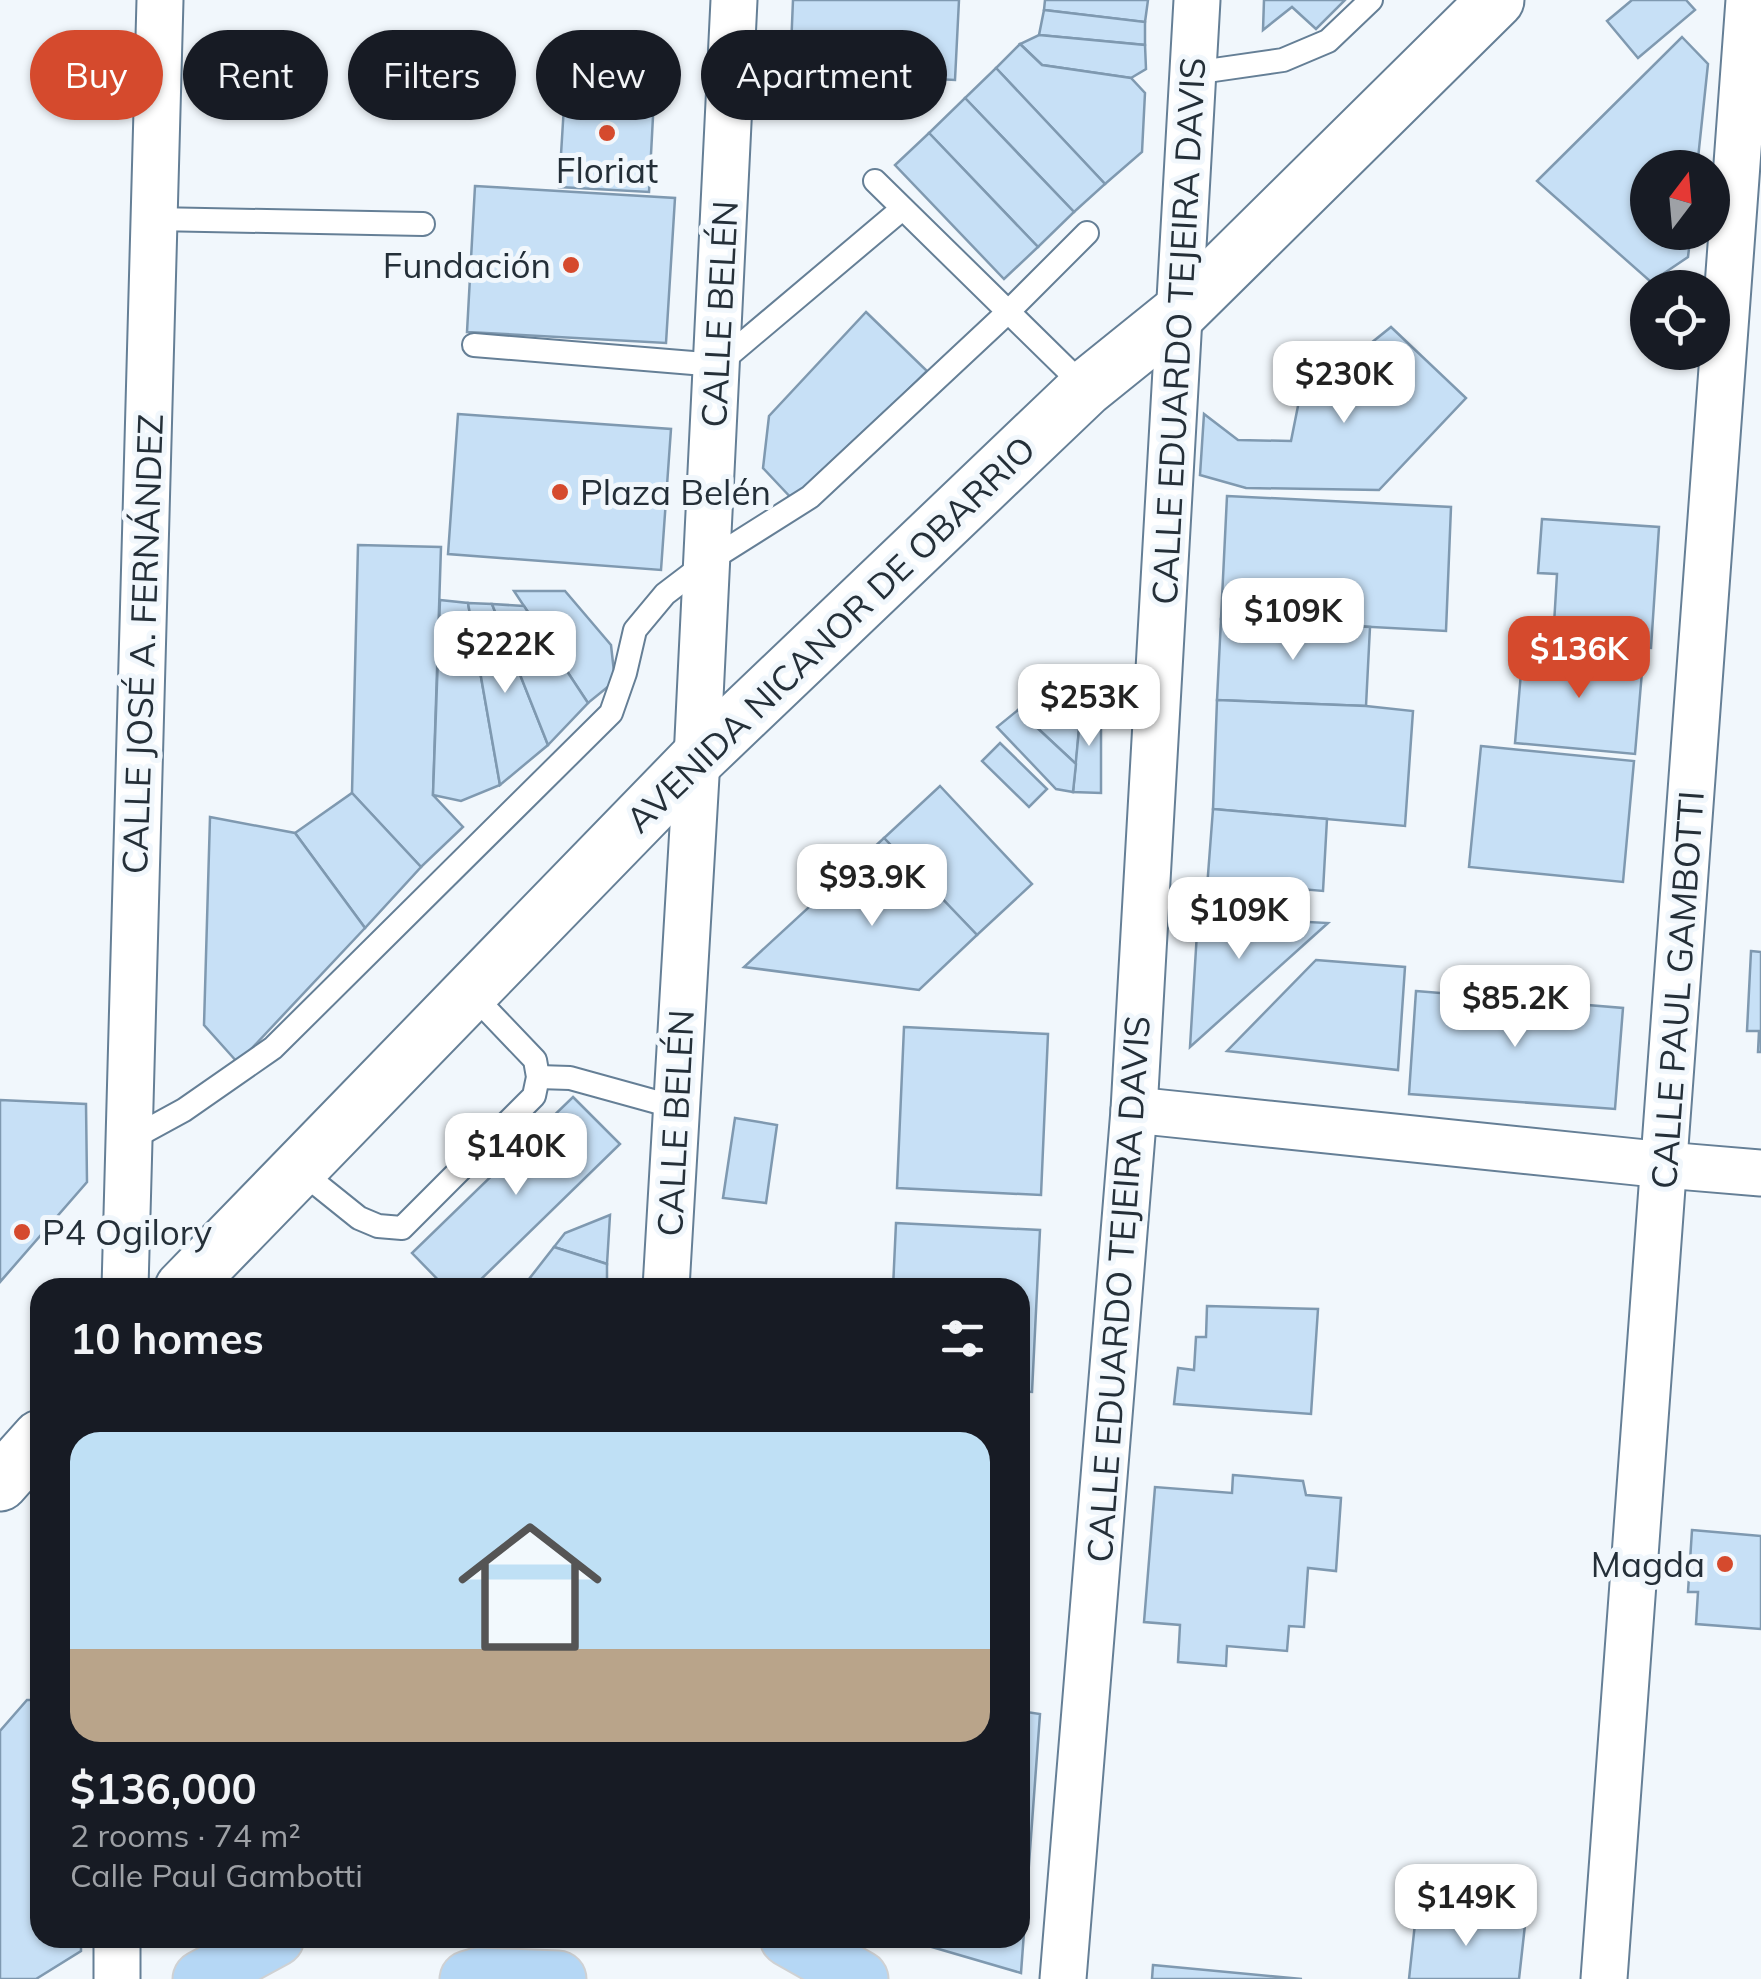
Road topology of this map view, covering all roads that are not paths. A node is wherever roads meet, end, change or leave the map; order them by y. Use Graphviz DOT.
graph roads {
  1 [pos="160,0"];
  2 [pos="734,0"];
  3 [pos="1197,0"];
  4 [pos="1371,0"];
  5 [pos="1496,0"];
  6 [pos="1749,0"];
  7 [pos="1193,73"];
  8 [pos="875,181"];
  9 [pos="902,210"];
  10 [pos="154,219"];
  11 [pos="423,224"];
  12 [pos="1087,233"];
  13 [pos="1008,312"];
  14 [pos="1179,313"];
  15 [pos="474,345"];
  16 [pos="716,365"];
  17 [pos="1086,388"];
  18 [pos="707,562"];
  19 [pos="697,759"];
  20 [pos="470,992"];
  21 [pos="538,1077"];
  22 [pos="675,1107"];
  23 [pos="1134,1110"];
  24 [pos="129,1140"];
  25 [pos="1665,1165"];
  26 [pos="298,1170"];
  27 [pos="1761,1173"];
  28 [pos="126,1278"];
  29 [pos="193,1278"];
  30 [pos="666,1278"];
  31 [pos="30,1449"];
  32 [pos="0,1483"];
  33 [pos="117,1948"];
  34 [pos="258,1948"];
  35 [pos="806,1948"];
  36 [pos="117,1979"];
  37 [pos="201,1979"];
  38 [pos="468,1979"];
  39 [pos="558,1979"];
  40 [pos="860,1979"];
  41 [pos="1063,1979"];
  42 [pos="1604,1979"];
  1 -- 10 [label="street, CALLE JOSÉ A. FERNÁNDEZ"];
  2 -- 16 [label="street, CALLE BELÉN"];
  3 -- 7 [label="street, CALLE EDUARDO TEJEIRA DAVIS"];
  4 -- 7 [label="lane"];
  5 -- 14 [label="main road, AVENIDA NICANOR DE OBARRIO"];
  6 -- 25 [label="street, CALLE PAUL GAMBOTTI"];
  7 -- 14 [label="street, CALLE EDUARDO TEJEIRA DAVIS"];
  8 -- 9 [label="lane"];
  9 -- 13 [label="lane"];
  9 -- 16 [label="lane"];
  10 -- 11 [label="lane"];
  10 -- 24 [label="street, CALLE JOSÉ A. FERNÁNDEZ"];
  12 -- 13 [label="lane"];
  13 -- 17 [label="lane"];
  13 -- 18 [label="lane"];
  14 -- 17 [label="main road, AVENIDA NICANOR DE OBARRIO"];
  14 -- 23 [label="street, CALLE EDUARDO TEJEIRA DAVIS"];
  15 -- 16 [label="lane"];
  16 -- 18 [label="street, CALLE BELÉN"];
  17 -- 19 [label="main road, AVENIDA NICANOR DE OBARRIO"];
  18 -- 19 [label="street, CALLE BELÉN"];
  18 -- 24 [label="lane"];
  19 -- 20 [label="main road, AVENIDA NICANOR DE OBARRIO"];
  19 -- 22 [label="street, CALLE BELÉN"];
  20 -- 21 [label="lane"];
  20 -- 26 [label="main road, AVENIDA NICANOR DE OBARRIO"];
  21 -- 22 [label="lane"];
  21 -- 26 [label="lane"];
  22 -- 30 [label="street, CALLE BELÉN"];
  23 -- 25 [label="street"];
  23 -- 41 [label="street, CALLE EDUARDO TEJEIRA DAVIS"];
  24 -- 28 [label="street, CALLE JOSÉ A. FERNÁNDEZ"];
  25 -- 27 [label="street"];
  25 -- 42 [label="street, CALLE PAUL GAMBOTTI"];
  26 -- 29 [label="main road, AVENIDA NICANOR DE OBARRIO"];
  31 -- 32 [label="main road"];
  33 -- 36 [label="street"];
  34 -- 37 [label="main road"];
  35 -- 40 [label="main road"];
  38 -- 39 [label="main road"];
}
